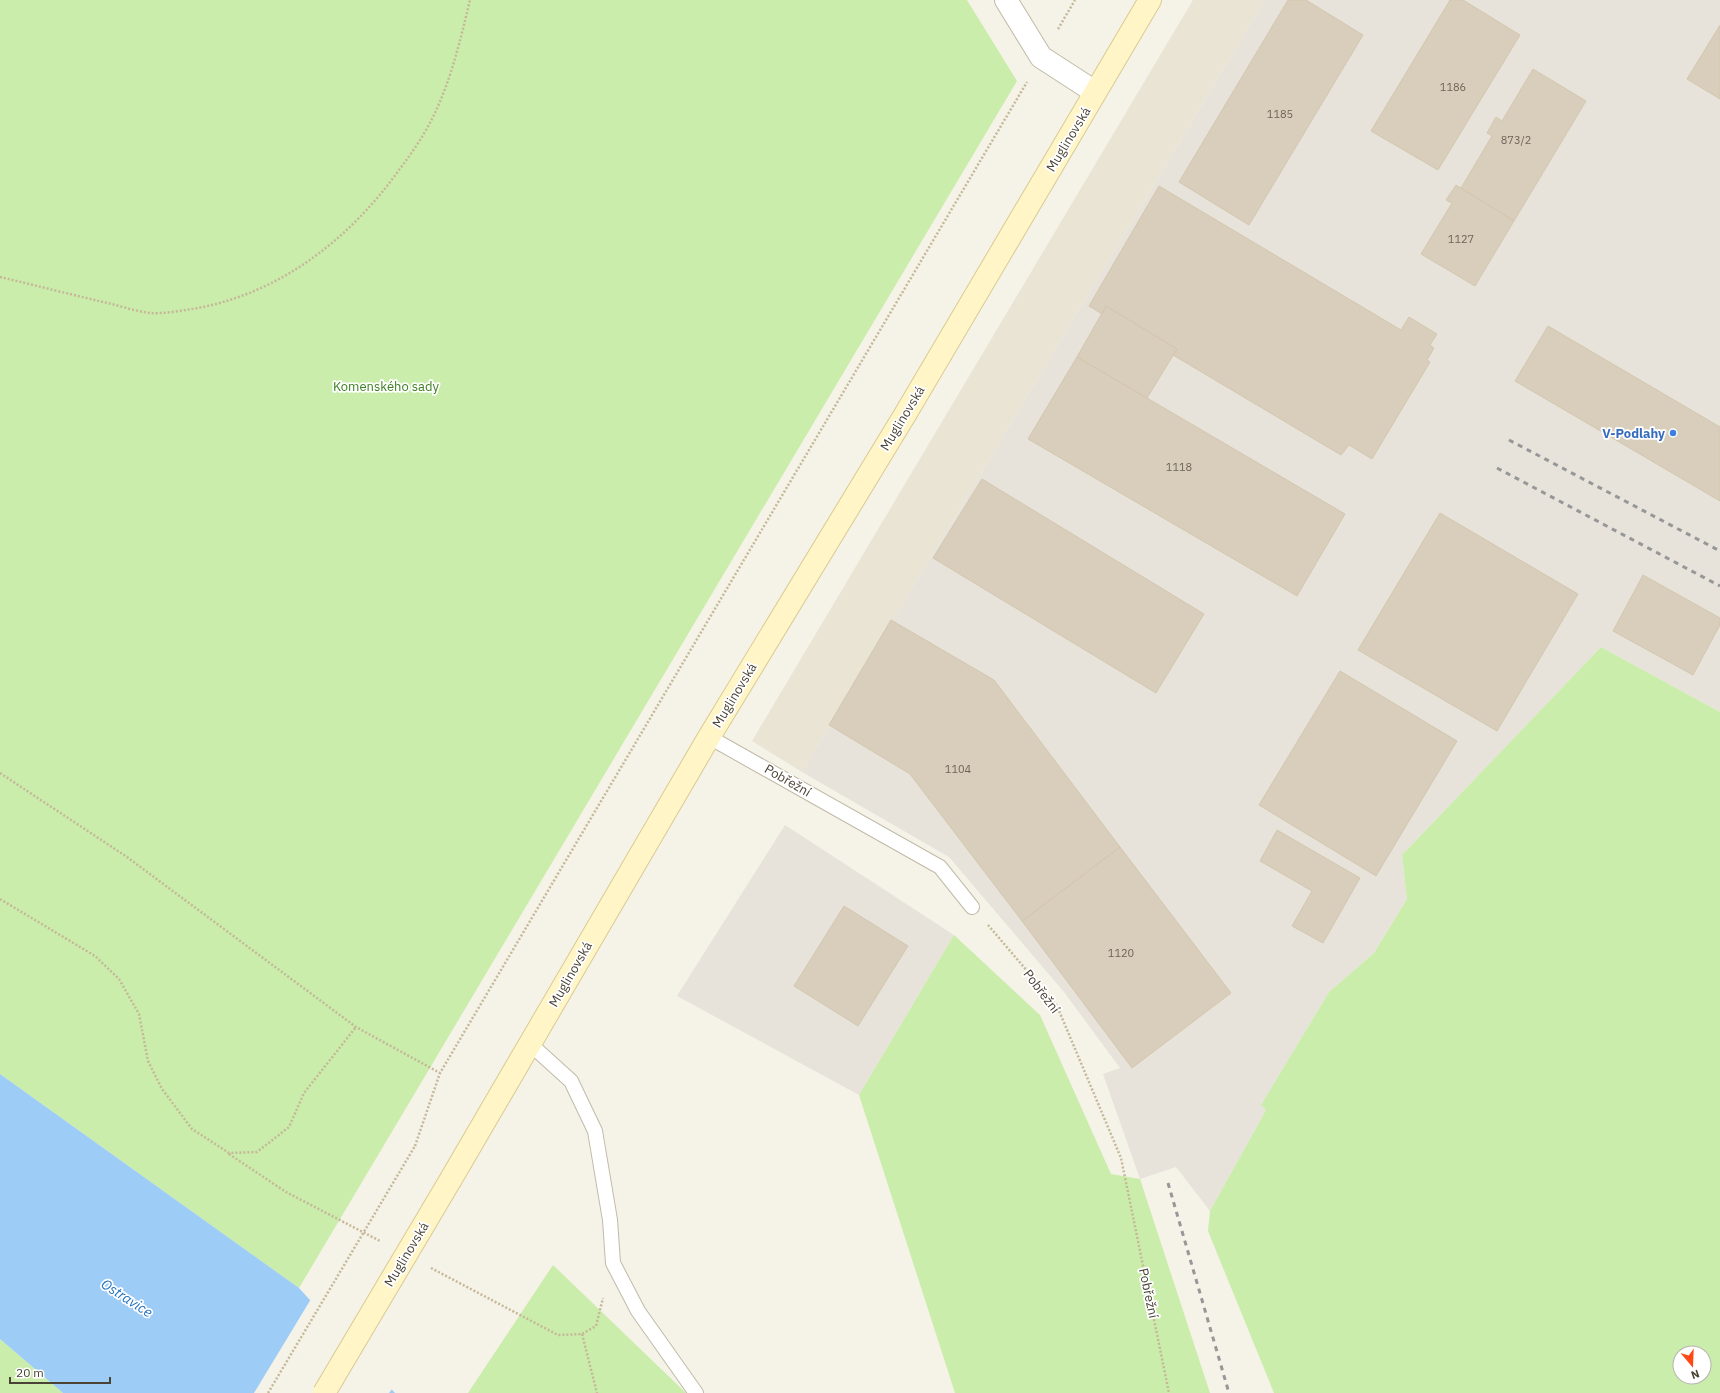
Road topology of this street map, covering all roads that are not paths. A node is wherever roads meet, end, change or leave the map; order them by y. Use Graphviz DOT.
graph roads {
  1 [pos="1006,0"];
  2 [pos="1150,0"];
  3 [pos="1095,92"];
  4 [pos="709,737"];
  5 [pos="972,907"];
  6 [pos="529,1043"];
  7 [pos="324,1393"];
  8 [pos="696,1393"];
  1 -- 3 [label="street"];
  2 -- 3 [label="main road, Muglinovská"];
  3 -- 4 [label="main road, Muglinovská"];
  4 -- 5 [label="lane, Pobřežní"];
  4 -- 6 [label="main road, Muglinovská"];
  6 -- 7 [label="main road, Muglinovská, bridge"];
  6 -- 8 [label="lane"];
}
